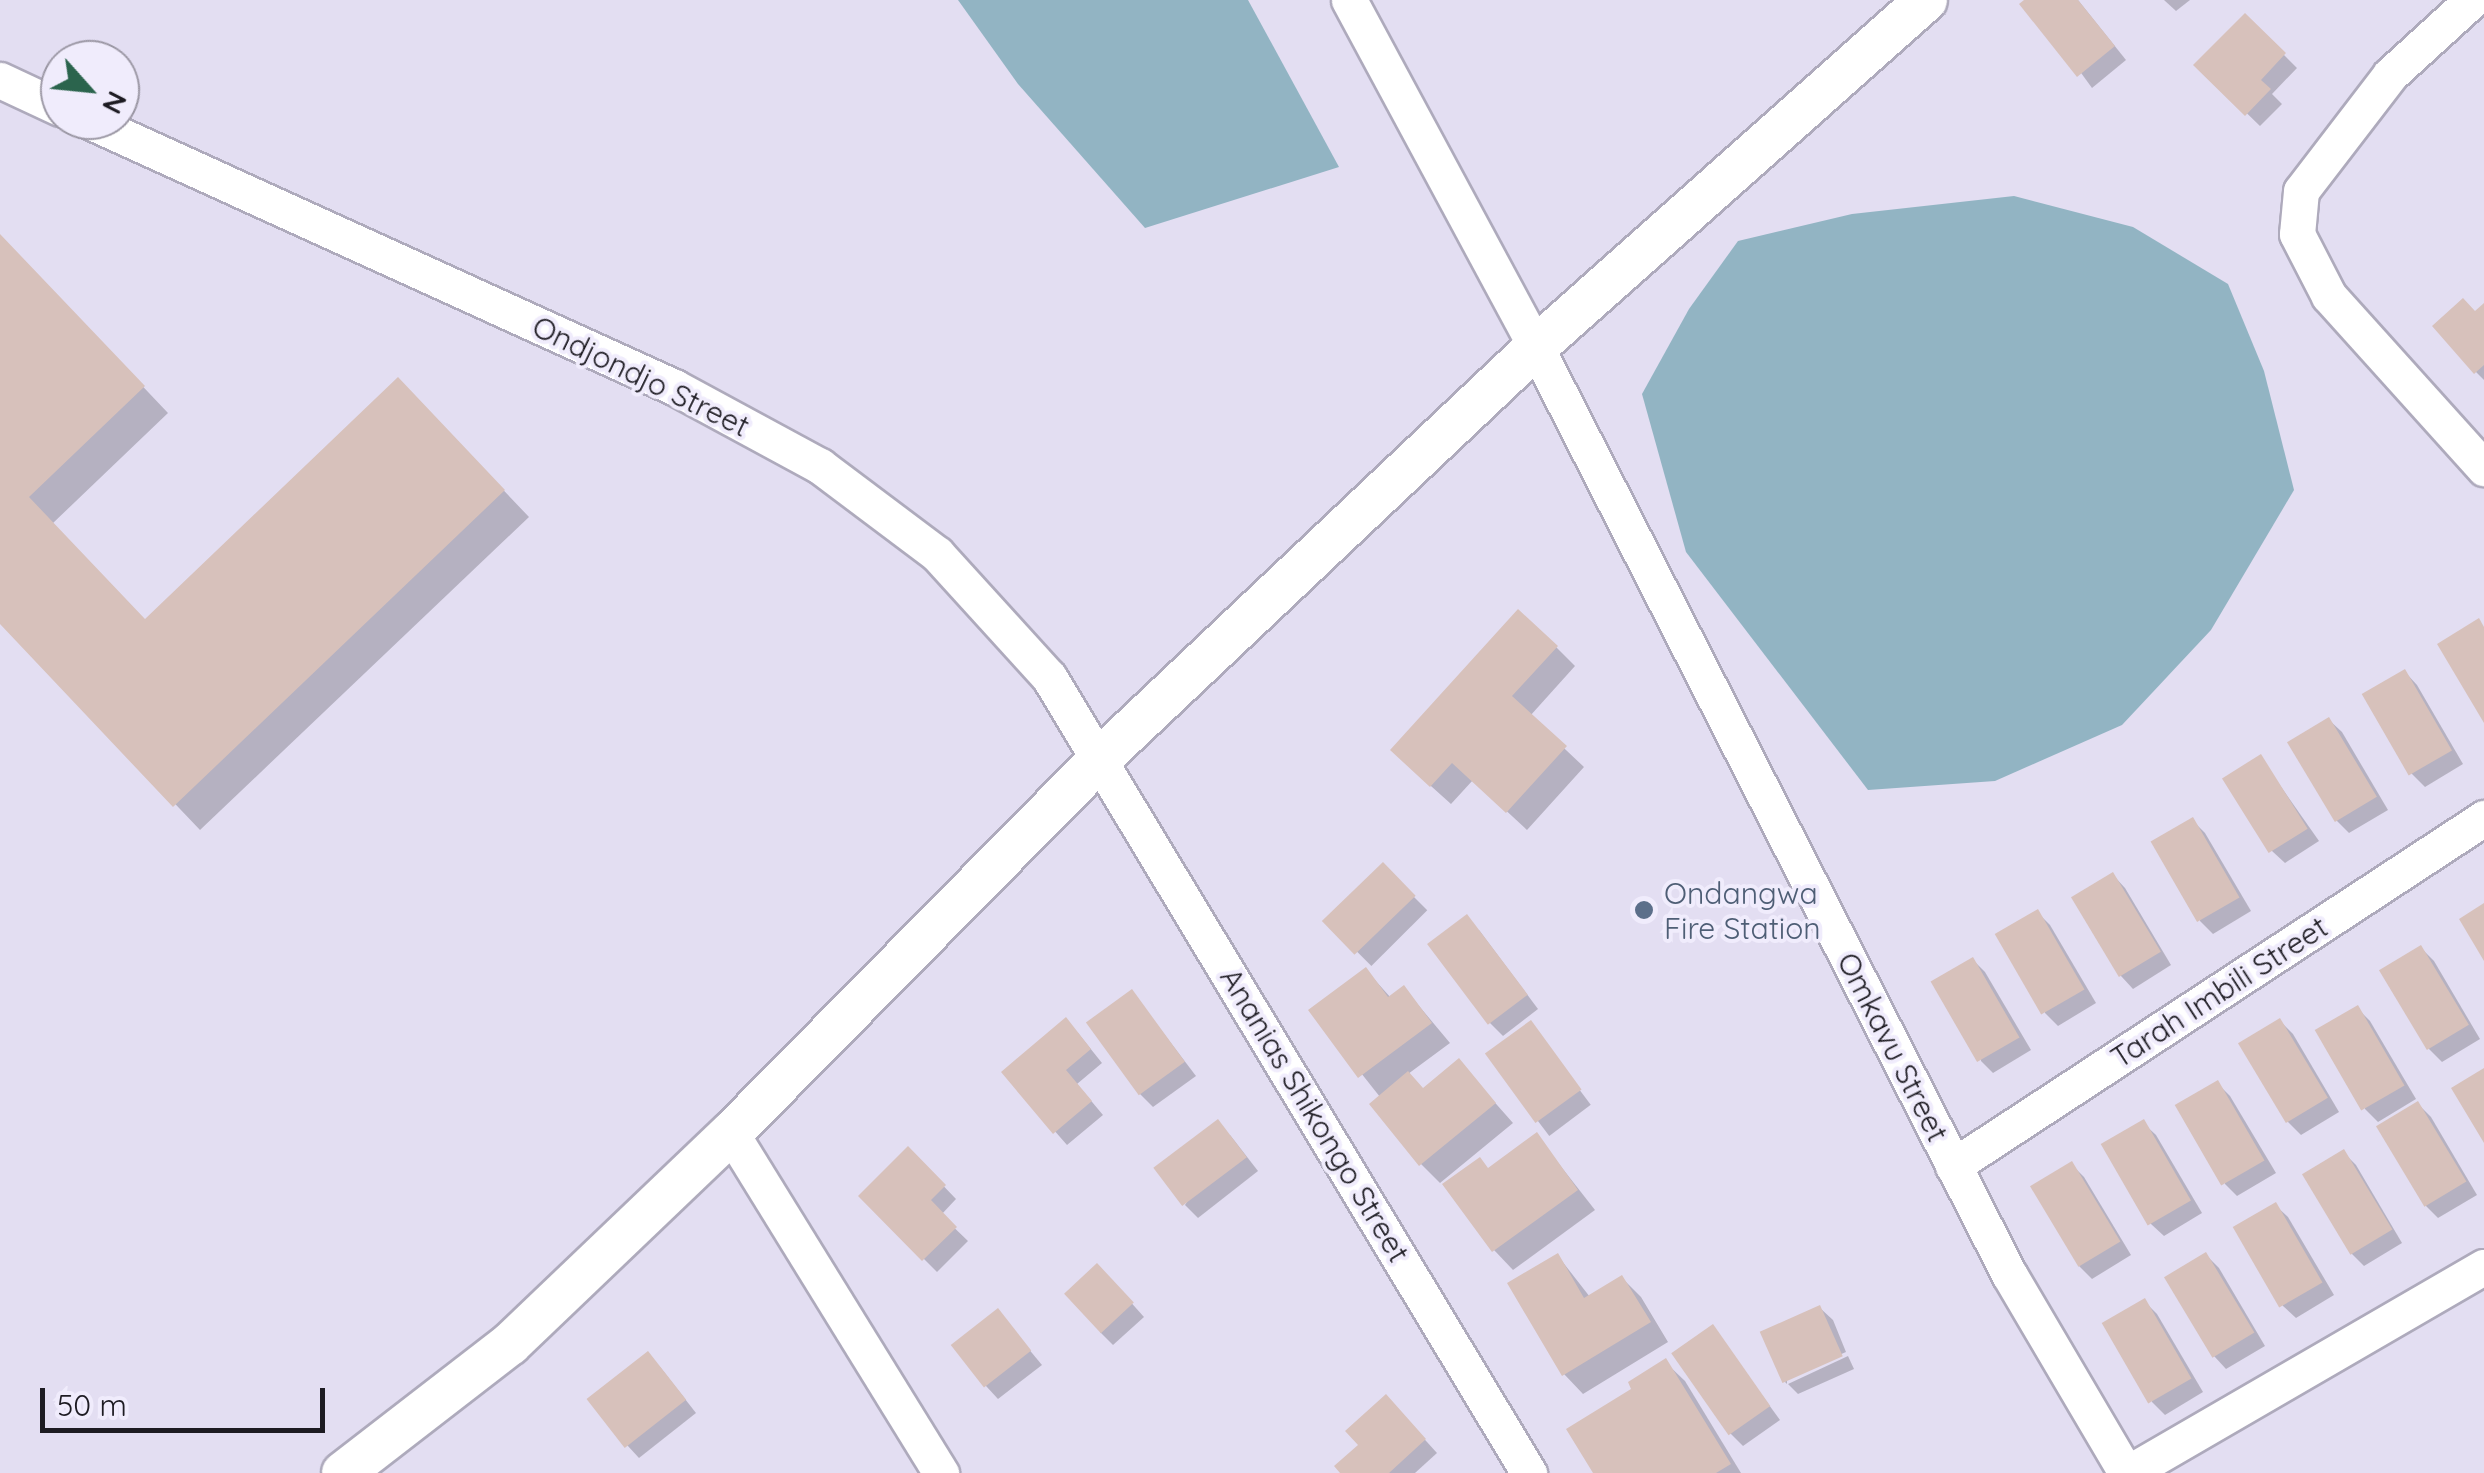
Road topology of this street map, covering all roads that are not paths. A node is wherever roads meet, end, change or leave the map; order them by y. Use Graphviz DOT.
graph roads {
  1 [pos="1349,0"];
  2 [pos="1926,0"];
  3 [pos="2472,0"];
  4 [pos="0,80"];
  5 [pos="40,99"];
  6 [pos="131,140"];
  7 [pos="1536,347"];
  8 [pos="2484,468"];
  9 [pos="1101,758"];
  10 [pos="2484,818"];
  11 [pos="731,1132"];
  12 [pos="1953,1166"];
  13 [pos="2484,1266"];
  14 [pos="343,1473"];
  15 [pos="940,1473"];
  16 [pos="1529,1473"];
  17 [pos="2127,1473"];
  1 -- 7 [label="street, Omkavu Street"];
  2 -- 7 [label="street"];
  3 -- 8 [label="street"];
  4 -- 5 [label="street"];
  6 -- 9 [label="street, Ondjondjo Street"];
  7 -- 9 [label="street"];
  7 -- 12 [label="street, Omkavu Street"];
  9 -- 11 [label="street"];
  9 -- 16 [label="street, Ananias Shikongo Street"];
  10 -- 12 [label="street, Tarah Imbili Street"];
  11 -- 14 [label="street"];
  11 -- 15 [label="street"];
  12 -- 17 [label="street, Omkavu Street"];
  13 -- 17 [label="street, Omkavu Street"];
}
